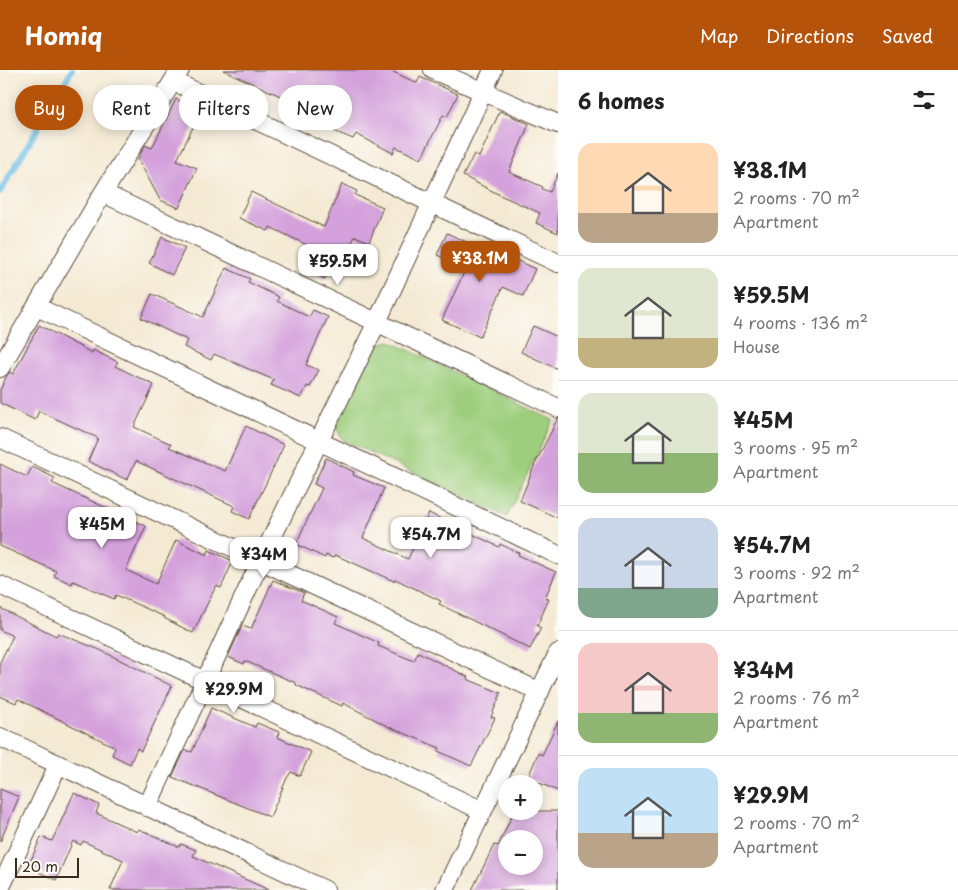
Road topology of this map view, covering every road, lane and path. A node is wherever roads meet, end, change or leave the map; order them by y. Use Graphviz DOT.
graph roads {
  1 [pos="433,70"];
  2 [pos="493,70"];
  3 [pos="177,75"];
  4 [pos="483,92"];
  5 [pos="558,124"];
  6 [pos="103,193"];
  7 [pos="432,202"];
  8 [pos="558,263"];
  9 [pos="38,307"];
  10 [pos="377,322"];
  11 [pos="0,368"];
  12 [pos="558,408"];
  13 [pos="0,438"];
  14 [pos="318,441"];
  15 [pos="558,555"];
  16 [pos="261,560"];
  17 [pos="0,585"];
  18 [pos="558,653"];
  19 [pos="204,682"];
  20 [pos="540,692"];
  21 [pos="0,737"];
  22 [pos="58,765"];
  23 [pos="147,807"];
  24 [pos="483,811"];
  25 [pos="0,889"];
  26 [pos="325,890"];
  27 [pos="445,890"];
  1 -- 4 [label="street"];
  2 -- 4 [label="street"];
  3 -- 6 [label="street"];
  3 -- 7 [label="street"];
  4 -- 5 [label="street"];
  4 -- 7 [label="street"];
  6 -- 9 [label="street"];
  6 -- 10 [label="street"];
  7 -- 8 [label="street"];
  7 -- 10 [label="street"];
  9 -- 11 [label="street"];
  9 -- 14 [label="street"];
  10 -- 12 [label="street"];
  10 -- 14 [label="street"];
  13 -- 16 [label="street"];
  14 -- 15 [label="street"];
  14 -- 16 [label="street"];
  16 -- 19 [label="street"];
  16 -- 20 [label="street"];
  17 -- 19 [label="street"];
  18 -- 20 [label="street"];
  19 -- 23 [label="street"];
  19 -- 24 [label="street"];
  20 -- 24 [label="street"];
  21 -- 22 [label="street"];
  22 -- 23 [label="street"];
  22 -- 25 [label="street"];
  23 -- 26 [label="street"];
  24 -- 27 [label="street"];
}
